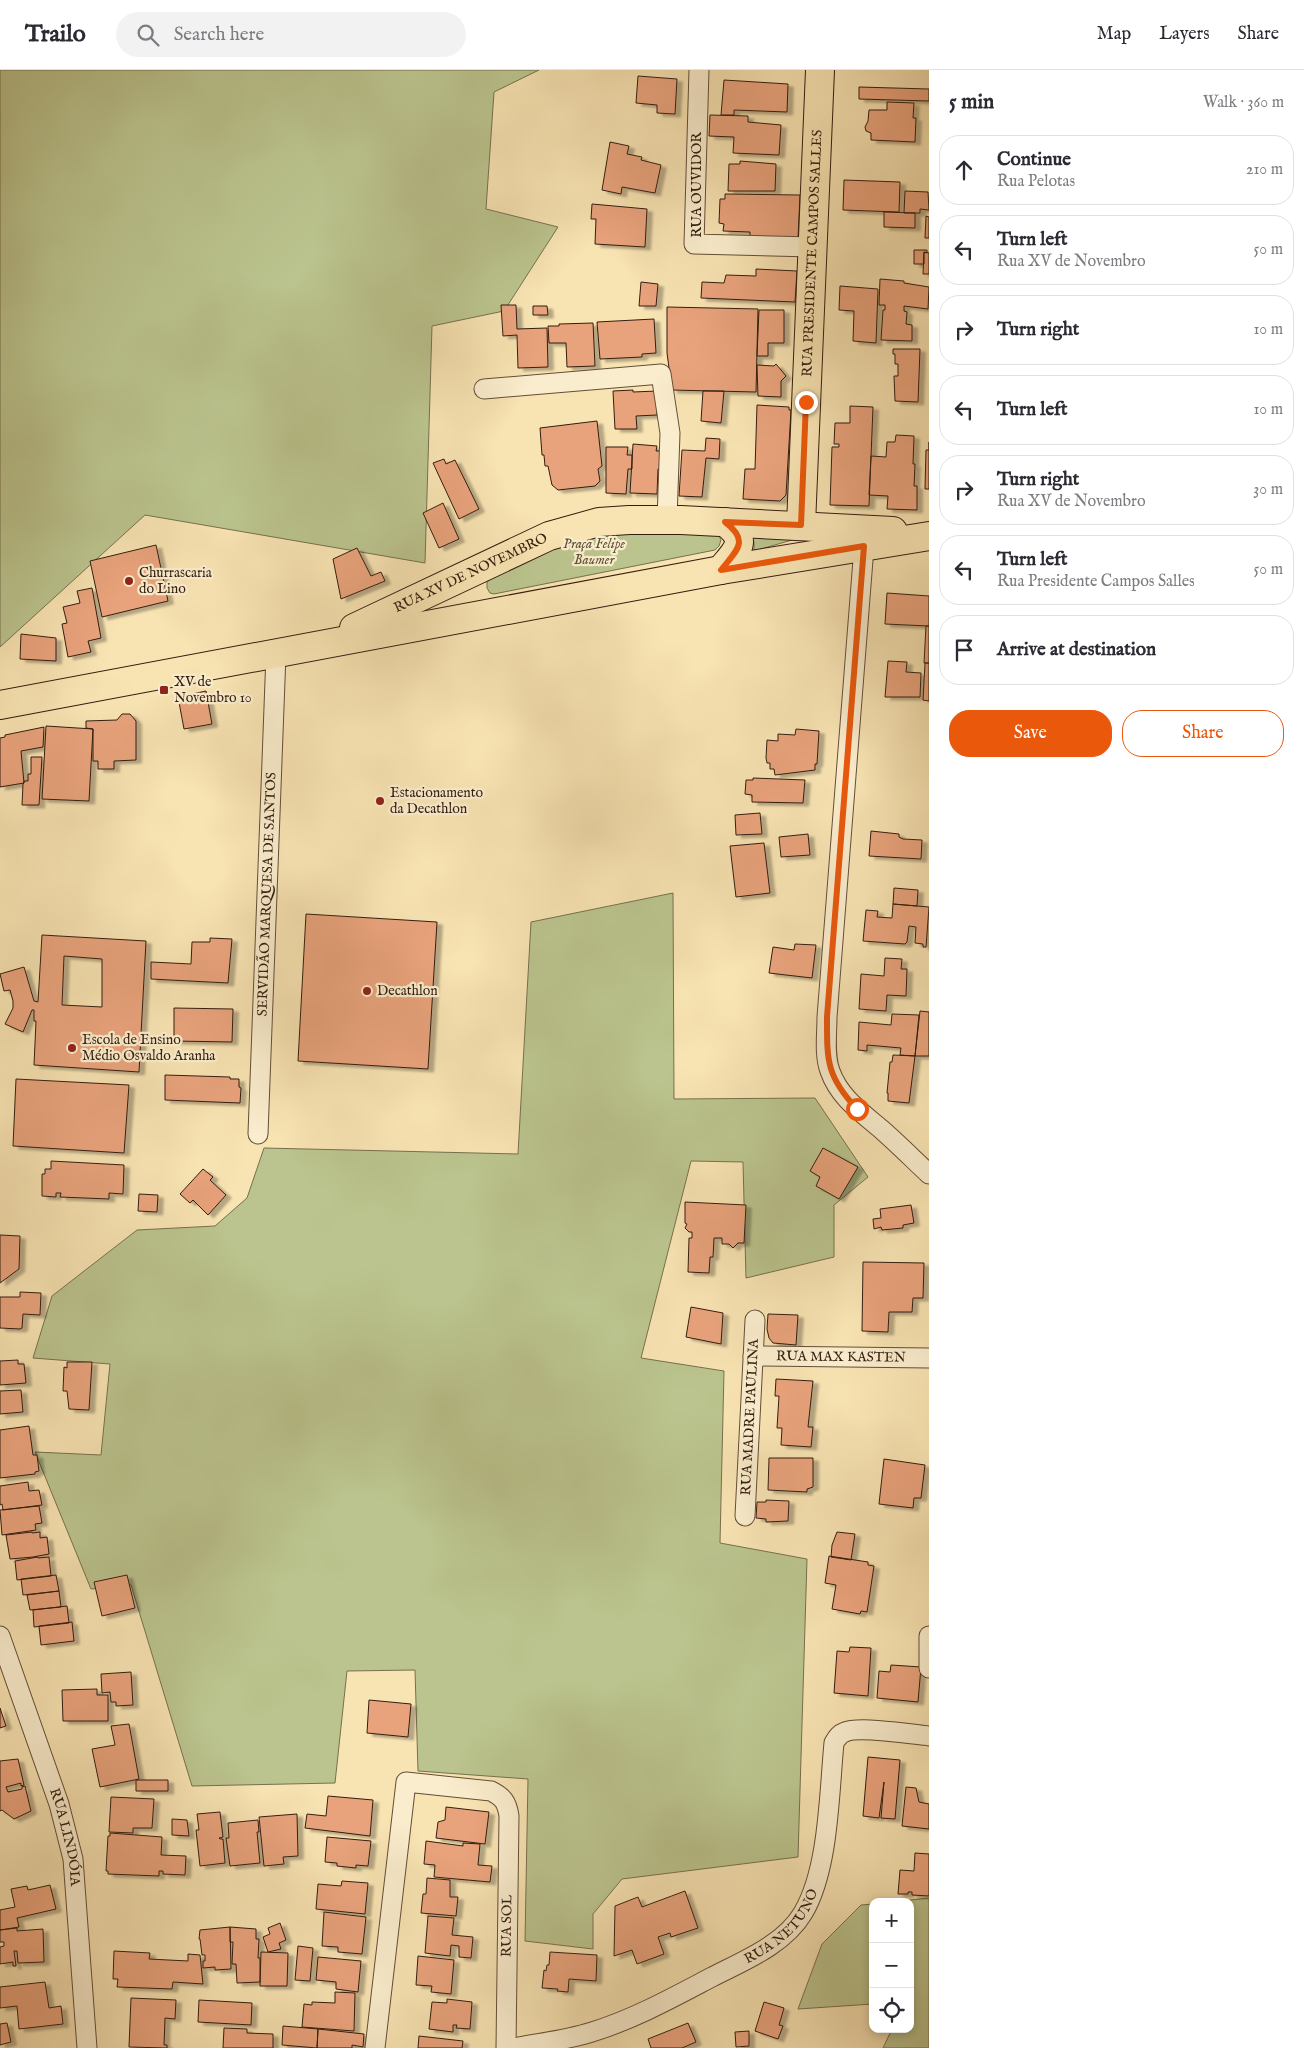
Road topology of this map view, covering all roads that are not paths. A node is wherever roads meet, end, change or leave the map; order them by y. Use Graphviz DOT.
graph roads {
  1 [pos="699,70"];
  2 [pos="820,70"];
  3 [pos="812,247"];
  4 [pos="484,389"];
  5 [pos="668,520"];
  6 [pos="725,522"];
  7 [pos="801,525"];
  8 [pos="929,534"];
  9 [pos="864,546"];
  10 [pos="497,561"];
  11 [pos="721,570"];
  12 [pos="480,615"];
  13 [pos="317,645"];
  14 [pos="276,654"];
  15 [pos="0,705"];
  16 [pos="258,1134"];
  17 [pos="929,1174"];
  18 [pos="755,1320"];
  19 [pos="753,1356"];
  20 [pos="929,1358"];
  21 [pos="745,1516"];
  22 [pos="0,1636"];
  23 [pos="929,1636"];
  24 [pos="929,1668"];
  25 [pos="929,1736"];
  26 [pos="88,2048"];
  27 [pos="375,2048"];
  28 [pos="506,2048"];
  29 [pos="514,2048"];
  1 -- 3 [label="street, RUA OUVIDOR"];
  2 -- 3 [label="main road, RUA PRESIDENTE CAMPOS SALLES"];
  3 -- 7 [label="main road, RUA PRESIDENTE CAMPOS SALLES"];
  4 -- 5 [label="street"];
  5 -- 6 [label="main road, RUA XV DE NOVEMBRO"];
  5 -- 10 [label="main road, RUA XV DE NOVEMBRO"];
  6 -- 7 [label="main road, RUA XV DE NOVEMBRO"];
  6 -- 11 [label="main road"];
  7 -- 8 [label="main road, RUA XV DE NOVEMBRO"];
  8 -- 9 [label="main road, RUA XV DE NOVEMBRO"];
  9 -- 11 [label="main road, RUA XV DE NOVEMBRO"];
  9 -- 17 [label="street"];
  10 -- 12 [label="main road"];
  10 -- 13 [label="main road, RUA XV DE NOVEMBRO"];
  11 -- 12 [label="main road, RUA XV DE NOVEMBRO"];
  12 -- 13 [label="main road, RUA XV DE NOVEMBRO"];
  13 -- 14 [label="main road, RUA XV DE NOVEMBRO"];
  14 -- 15 [label="main road, RUA XV DE NOVEMBRO"];
  14 -- 16 [label="street, SERVIDÃO MARQUESA DE SANTOS"];
  18 -- 19 [label="street, RUA MADRE PAULINA"];
  19 -- 20 [label="street, RUA MAX KASTEN"];
  19 -- 21 [label="street, RUA MADRE PAULINA"];
  22 -- 26 [label="street, RUA LINDÓIA"];
  23 -- 24 [label="street"];
  25 -- 29 [label="street, RUA NETUNO"];
  27 -- 28 [label="street, RUA SOL"];
}
